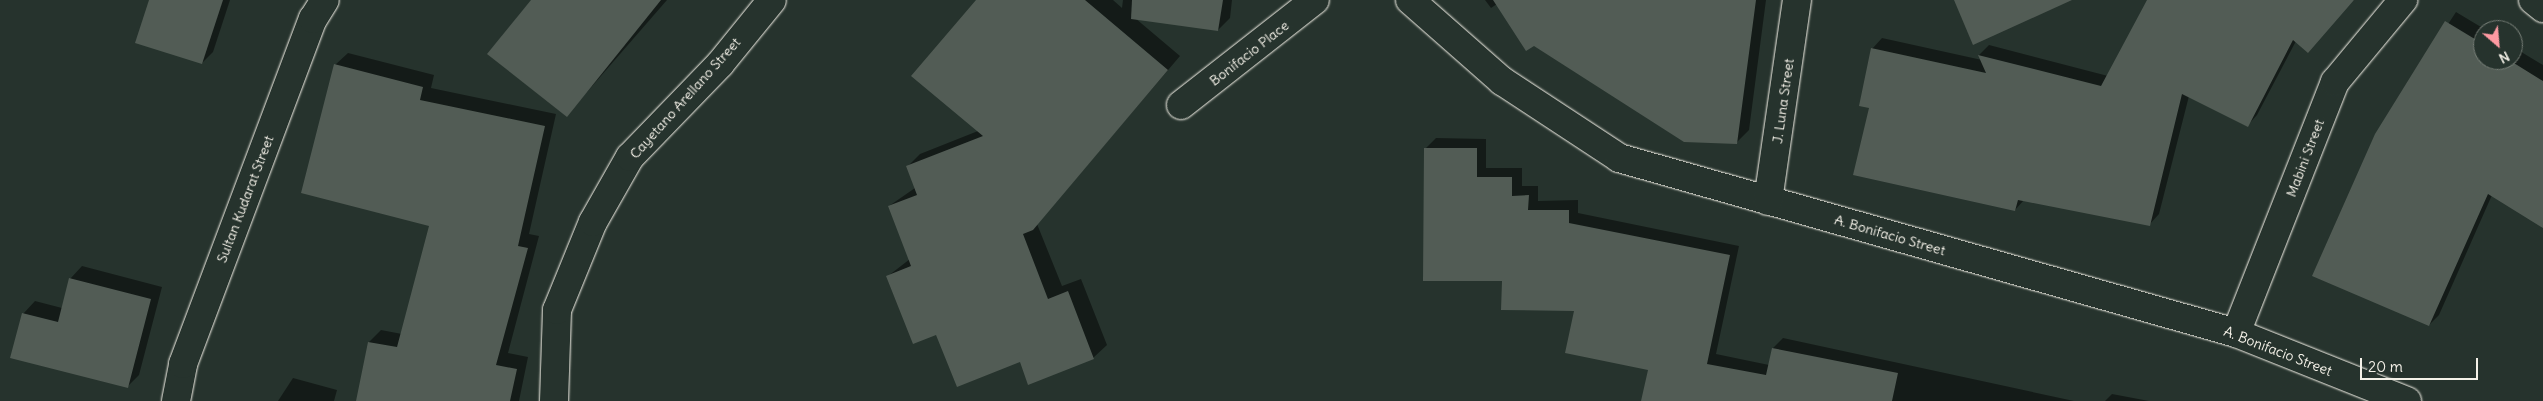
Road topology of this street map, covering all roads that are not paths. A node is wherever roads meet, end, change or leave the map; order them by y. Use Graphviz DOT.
graph roads {
  1 [pos="325,0"];
  2 [pos="772,0"];
  3 [pos="1315,0"];
  4 [pos="1410,0"];
  5 [pos="1797,0"];
  6 [pos="2403,0"];
  7 [pos="2533,0"];
  8 [pos="2543,8"];
  9 [pos="1181,105"];
  10 [pos="1768,201"];
  11 [pos="2236,333"];
  12 [pos="176,401"];
  13 [pos="554,401"];
  14 [pos="2407,401"];
  1 -- 12 [label="street, Sultan Kudarat Street"];
  2 -- 13 [label="street, Cayetano Arellano Street"];
  3 -- 9 [label="street, Bonifacio Place"];
  4 -- 10 [label="street, A. Bonifacio Street"];
  5 -- 10 [label="street, J. Luna Street"];
  6 -- 11 [label="street, Mabini Street"];
  7 -- 8 [label="street"];
  10 -- 11 [label="street, A. Bonifacio Street"];
  11 -- 14 [label="street, A. Bonifacio Street"];
}
